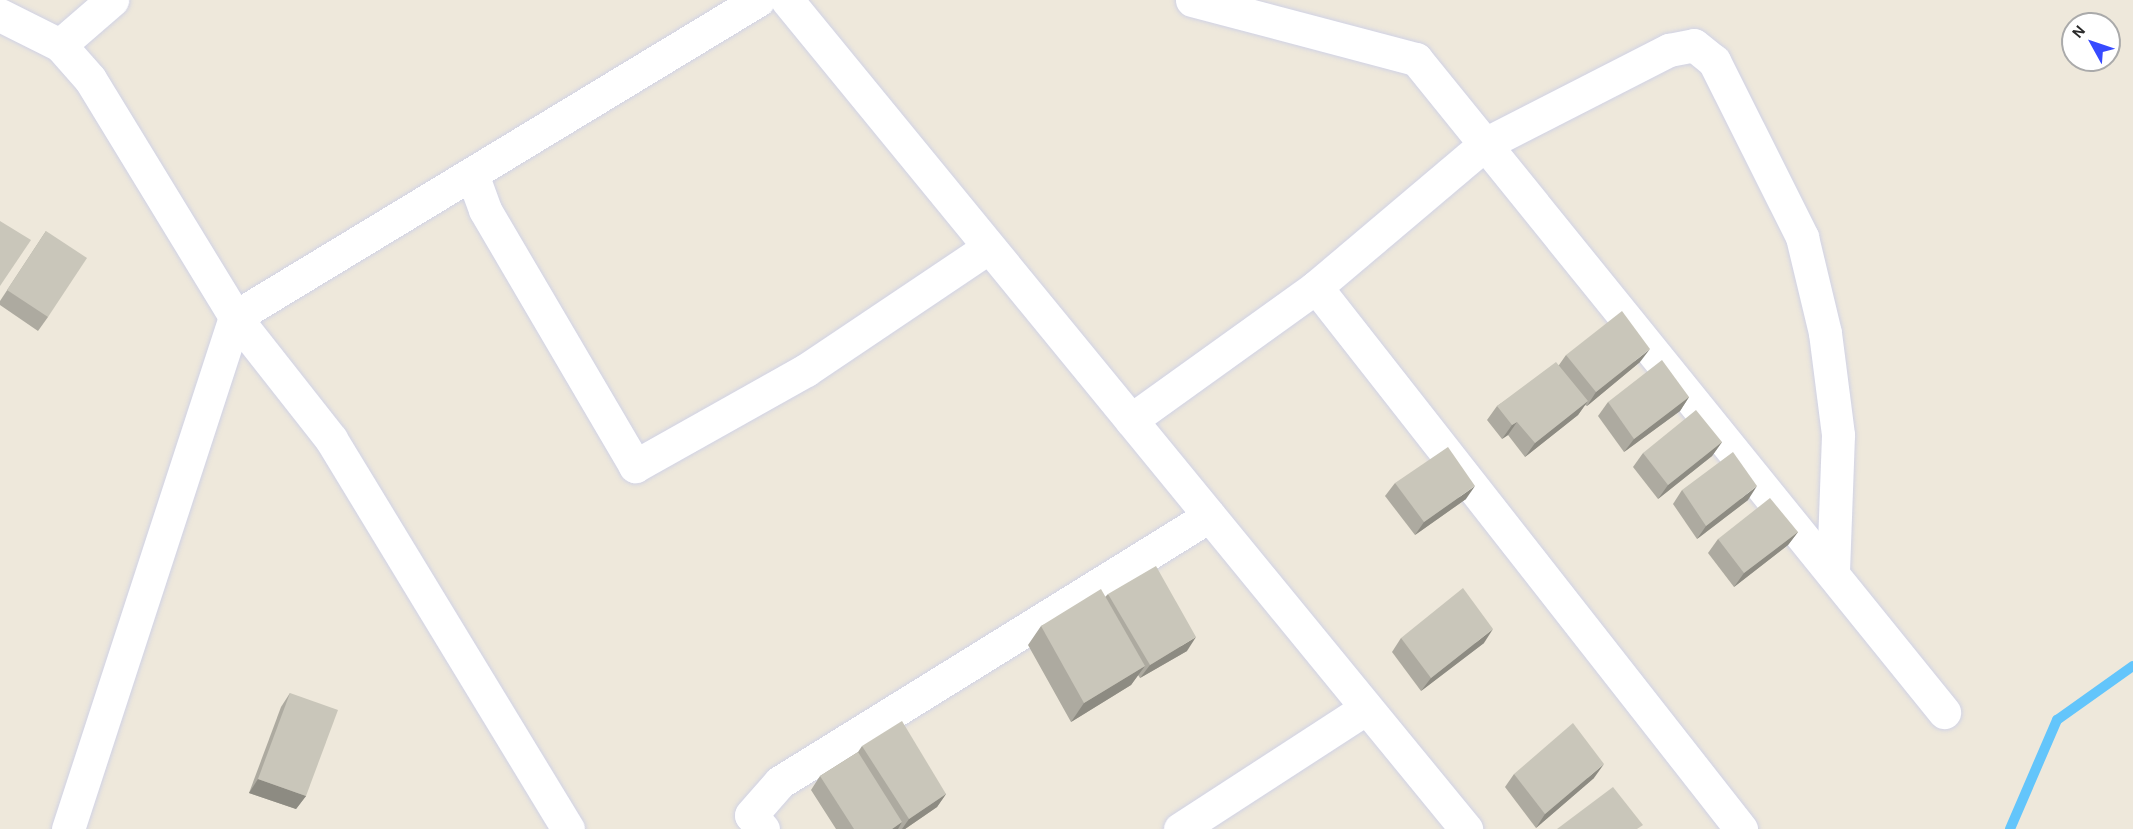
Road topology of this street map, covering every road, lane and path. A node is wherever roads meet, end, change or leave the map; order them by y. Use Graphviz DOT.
graph roads {
  1 [pos="111,0"];
  2 [pos="758,0"];
  3 [pos="787,0"];
  4 [pos="1192,0"];
  5 [pos="0,15"];
  6 [pos="60,45"];
  7 [pos="1485,144"];
  8 [pos="472,174"];
  9 [pos="990,247"];
  10 [pos="1316,287"];
  11 [pos="235,317"];
  12 [pos="1131,420"];
  13 [pos="1209,516"];
  14 [pos="1833,574"];
  15 [pos="1366,708"];
  16 [pos="1944,712"];
  17 [pos="68,829"];
  18 [pos="568,829"];
  19 [pos="763,829"];
  20 [pos="1180,829"];
  21 [pos="1466,829"];
  22 [pos="1740,829"];
  1 -- 6 [label="street"];
  2 -- 8 [label="street"];
  3 -- 9 [label="street"];
  4 -- 7 [label="street"];
  5 -- 6 [label="street"];
  6 -- 11 [label="street"];
  7 -- 10 [label="street"];
  7 -- 14 [label="street"];
  7 -- 14 [label="street"];
  8 -- 9 [label="street"];
  8 -- 11 [label="street"];
  9 -- 12 [label="street"];
  10 -- 12 [label="street"];
  10 -- 22 [label="street"];
  11 -- 17 [label="street"];
  11 -- 18 [label="street"];
  12 -- 13 [label="street"];
  13 -- 15 [label="street"];
  13 -- 19 [label="street"];
  14 -- 16 [label="street"];
  15 -- 20 [label="street"];
  15 -- 21 [label="street"];
}
